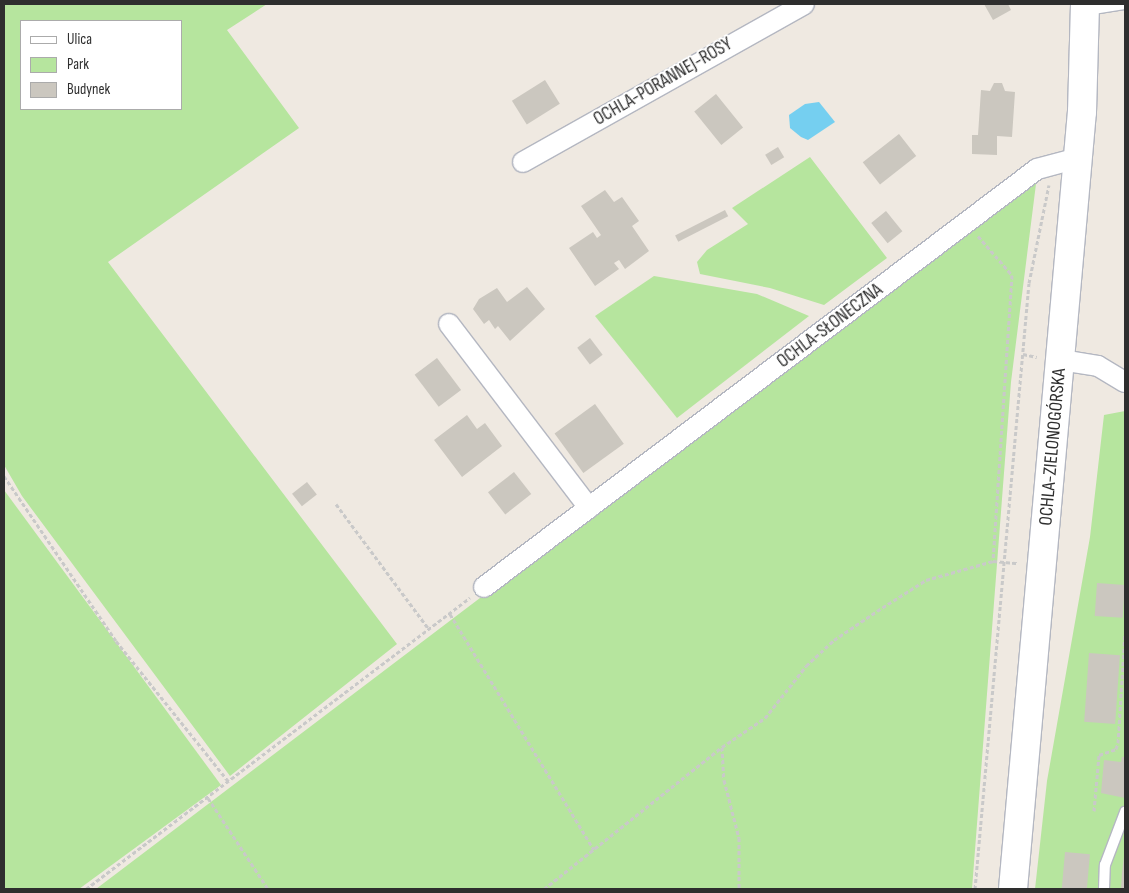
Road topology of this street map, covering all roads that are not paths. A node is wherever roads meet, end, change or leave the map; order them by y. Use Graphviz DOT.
graph roads {
  1 [pos="804,4"];
  2 [pos="1123,4"];
  3 [pos="1085,7"];
  4 [pos="1078,158"];
  5 [pos="523,162"];
  6 [pos="449,324"];
  7 [pos="1061,360"];
  8 [pos="1125,382"];
  9 [pos="589,508"];
  10 [pos="484,587"];
  11 [pos="1125,812"];
  12 [pos="1014,889"];
  13 [pos="1104,889"];
  1 -- 5 [label="street, OCHLA-PORANNEJ-ROSY"];
  2 -- 3 [label="lane"];
  3 -- 4 [label="street, OCHLA-ZIELONOGÓRSKA"];
  4 -- 7 [label="street, OCHLA-ZIELONOGÓRSKA"];
  4 -- 9 [label="street, OCHLA-SŁONECZNA"];
  6 -- 9 [label="street"];
  7 -- 8 [label="street"];
  7 -- 12 [label="street, OCHLA-ZIELONOGÓRSKA"];
  9 -- 10 [label="street, OCHLA-SŁONECZNA"];
  11 -- 13 [label="lane"];
}
